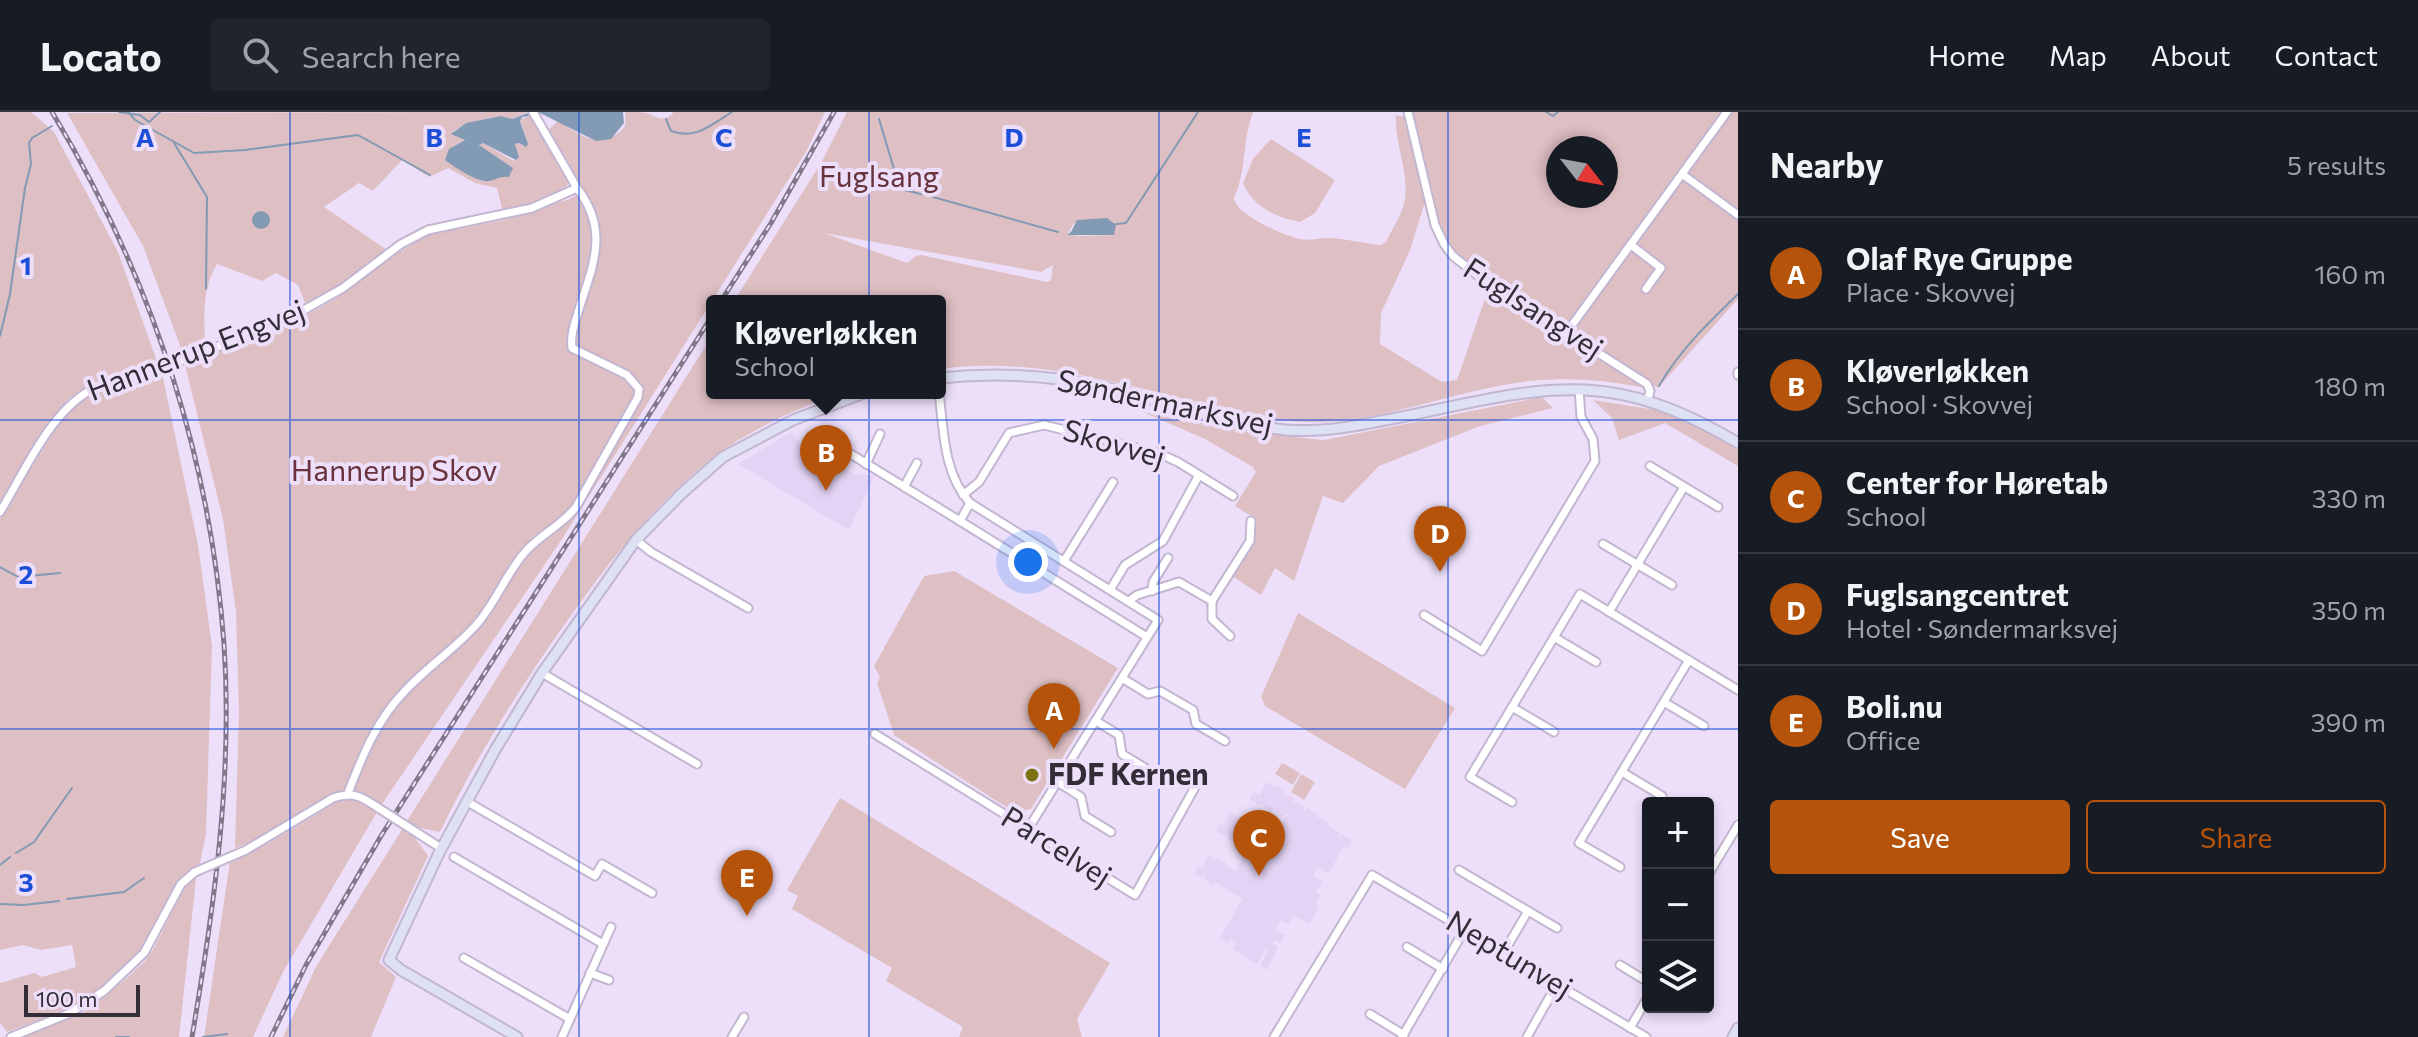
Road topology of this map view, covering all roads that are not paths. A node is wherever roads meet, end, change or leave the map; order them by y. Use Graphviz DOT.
graph roads {
  1 [pos="533,112"];
  2 [pos="1408,112"];
  3 [pos="1727,112"];
  4 [pos="1682,174"];
  5 [pos="577,188"];
  6 [pos="1738,215"];
  7 [pos="1631,245"];
  8 [pos="1646,289"];
  9 [pos="1567,332"];
  10 [pos="946,378"];
  11 [pos="1579,389"];
  12 [pos="848,399"];
  13 [pos="940,399"];
  14 [pos="1648,399"];
  15 [pos="880,434"];
  16 [pos="1738,443"];
  17 [pos="836,445"];
  18 [pos="917,463"];
  19 [pos="866,464"];
  20 [pos="1650,466"];
  21 [pos="1199,475"];
  22 [pos="1113,482"];
  23 [pos="904,487"];
  24 [pos="1684,487"];
  25 [pos="963,495"];
  26 [pos="1233,496"];
  27 [pos="970,503"];
  28 [pos="1718,507"];
  29 [pos="0,512"];
  30 [pos="960,521"];
  31 [pos="1251,521"];
  32 [pos="636,540"];
  33 [pos="1603,544"];
  34 [pos="1168,558"];
  35 [pos="1064,561"];
  36 [pos="1638,564"];
  37 [pos="1672,585"];
  38 [pos="1110,590"];
  39 [pos="1152,591"];
  40 [pos="1129,601"];
  41 [pos="1212,601"];
  42 [pos="748,608"];
  43 [pos="1609,612"];
  44 [pos="1424,615"];
  45 [pos="1230,636"];
  46 [pos="1147,637"];
  47 [pos="1554,637"];
  48 [pos="1689,660"];
  49 [pos="1596,662"];
  50 [pos="542,673"];
  51 [pos="1122,678"];
  52 [pos="1738,690"];
  53 [pos="1664,702"];
  54 [pos="1512,707"];
  55 [pos="1096,721"];
  56 [pos="1704,726"];
  57 [pos="1554,732"];
  58 [pos="875,734"];
  59 [pos="1225,741"];
  60 [pos="697,764"];
  61 [pos="1150,771"];
  62 [pos="1622,772"];
  63 [pos="1058,782"];
  64 [pos="1194,789"];
  65 [pos="348,793"];
  66 [pos="1662,796"];
  67 [pos="466,801"];
  68 [pos="1512,802"];
  69 [pos="1738,825"];
  70 [pos="1028,829"];
  71 [pos="1111,832"];
  72 [pos="1734,839"];
  73 [pos="441,848"];
  74 [pos="454,857"];
  75 [pos="463,862"];
  76 [pos="1620,867"];
  77 [pos="1712,869"];
  78 [pos="1459,870"];
  79 [pos="458,871"];
  80 [pos="652,893"];
  81 [pos="1528,911"];
  82 [pos="611,927"];
  83 [pos="1557,928"];
  84 [pos="1465,929"];
  85 [pos="603,944"];
  86 [pos="1407,947"];
  87 [pos="1504,952"];
  88 [pos="464,958"];
  89 [pos="1620,965"];
  90 [pos="1443,969"];
  91 [pos="590,973"];
  92 [pos="1642,978"];
  93 [pos="609,980"];
  94 [pos="1557,984"];
  95 [pos="1642,1007"];
  96 [pos="1370,1014"];
  97 [pos="744,1017"];
  98 [pos="570,1019"];
  99 [pos="1630,1028"];
  100 [pos="1738,1028"];
  101 [pos="1403,1036"];
  102 [pos="11,1037"];
  103 [pos="517,1037"];
  104 [pos="562,1037"];
  105 [pos="732,1037"];
  106 [pos="1274,1037"];
  107 [pos="1527,1037"];
  108 [pos="1646,1037"];
  109 [pos="1733,1037"];
  1 -- 5 [label="street"];
  2 -- 9 [label="street, Fuglsangvej"];
  3 -- 4 [label="street"];
  4 -- 6 [label="street"];
  4 -- 7 [label="street"];
  5 -- 29 [label="street, Hannerup Engvej"];
  5 -- 65 [label="street"];
  7 -- 8 [label="street"];
  7 -- 9 [label="street"];
  9 -- 14 [label="street, Fuglsangvej"];
  10 -- 11 [label="street, Søndermarksvej"];
  11 -- 14 [label="street, Søndermarksvej"];
  11 -- 44 [label="street"];
  12 -- 32 [label="street"];
  13 -- 25 [label="street"];
  14 -- 16 [label="street, Søndermarksvej"];
  15 -- 19 [label="street"];
  17 -- 19 [label="street"];
  18 -- 23 [label="street"];
  19 -- 23 [label="street"];
  20 -- 24 [label="street"];
  21 -- 25 [label="street, Skovvej"];
  21 -- 26 [label="street, Skovvej"];
  21 -- 38 [label="street, Skovvej"];
  22 -- 35 [label="street, Skovvej"];
  23 -- 30 [label="street"];
  24 -- 28 [label="street"];
  24 -- 36 [label="street"];
  25 -- 27 [label="street"];
  27 -- 30 [label="street"];
  27 -- 35 [label="street"];
  30 -- 46 [label="street"];
  31 -- 41 [label="street"];
  32 -- 42 [label="street"];
  32 -- 50 [label="street"];
  33 -- 36 [label="street"];
  34 -- 39 [label="street"];
  35 -- 38 [label="street"];
  36 -- 37 [label="street"];
  36 -- 43 [label="street"];
  38 -- 40 [label="street"];
  39 -- 40 [label="street"];
  39 -- 41 [label="street"];
  40 -- 46 [label="street"];
  41 -- 45 [label="street"];
  43 -- 47 [label="street"];
  43 -- 48 [label="street"];
  46 -- 51 [label="street"];
  47 -- 49 [label="street"];
  47 -- 54 [label="street"];
  48 -- 52 [label="street"];
  48 -- 53 [label="street"];
  50 -- 60 [label="street"];
  50 -- 67 [label="street"];
  51 -- 55 [label="street"];
  51 -- 59 [label="street"];
  53 -- 56 [label="street"];
  53 -- 62 [label="street"];
  54 -- 57 [label="street"];
  54 -- 68 [label="street"];
  55 -- 61 [label="street"];
  55 -- 63 [label="street"];
  58 -- 70 [label="street, Parcelvej"];
  62 -- 66 [label="street"];
  62 -- 76 [label="street"];
  63 -- 70 [label="street"];
  63 -- 71 [label="street"];
  64 -- 70 [label="street, Parcelvej"];
  65 -- 73 [label="street, bridge"];
  65 -- 102 [label="street, bridge"];
  67 -- 73 [label="street"];
  67 -- 80 [label="street"];
  69 -- 72 [label="street"];
  72 -- 77 [label="street"];
  73 -- 103 [label="street"];
  74 -- 75 [label="street"];
  75 -- 79 [label="street"];
  75 -- 85 [label="street"];
  78 -- 81 [label="street"];
  81 -- 83 [label="street"];
  81 -- 87 [label="street"];
  82 -- 85 [label="street"];
  84 -- 87 [label="street, Neptunvej"];
  84 -- 90 [label="street"];
  84 -- 106 [label="street, Neptunvej"];
  85 -- 91 [label="street"];
  86 -- 90 [label="street"];
  87 -- 94 [label="street, Neptunvej"];
  88 -- 98 [label="street"];
  89 -- 92 [label="street"];
  90 -- 101 [label="street"];
  91 -- 93 [label="street"];
  91 -- 98 [label="street"];
  94 -- 99 [label="street, Neptunvej"];
  94 -- 107 [label="street"];
  95 -- 99 [label="street"];
  96 -- 101 [label="street"];
  97 -- 105 [label="street"];
  98 -- 104 [label="street"];
  99 -- 108 [label="street, Neptunvej"];
  100 -- 109 [label="street"];
}
